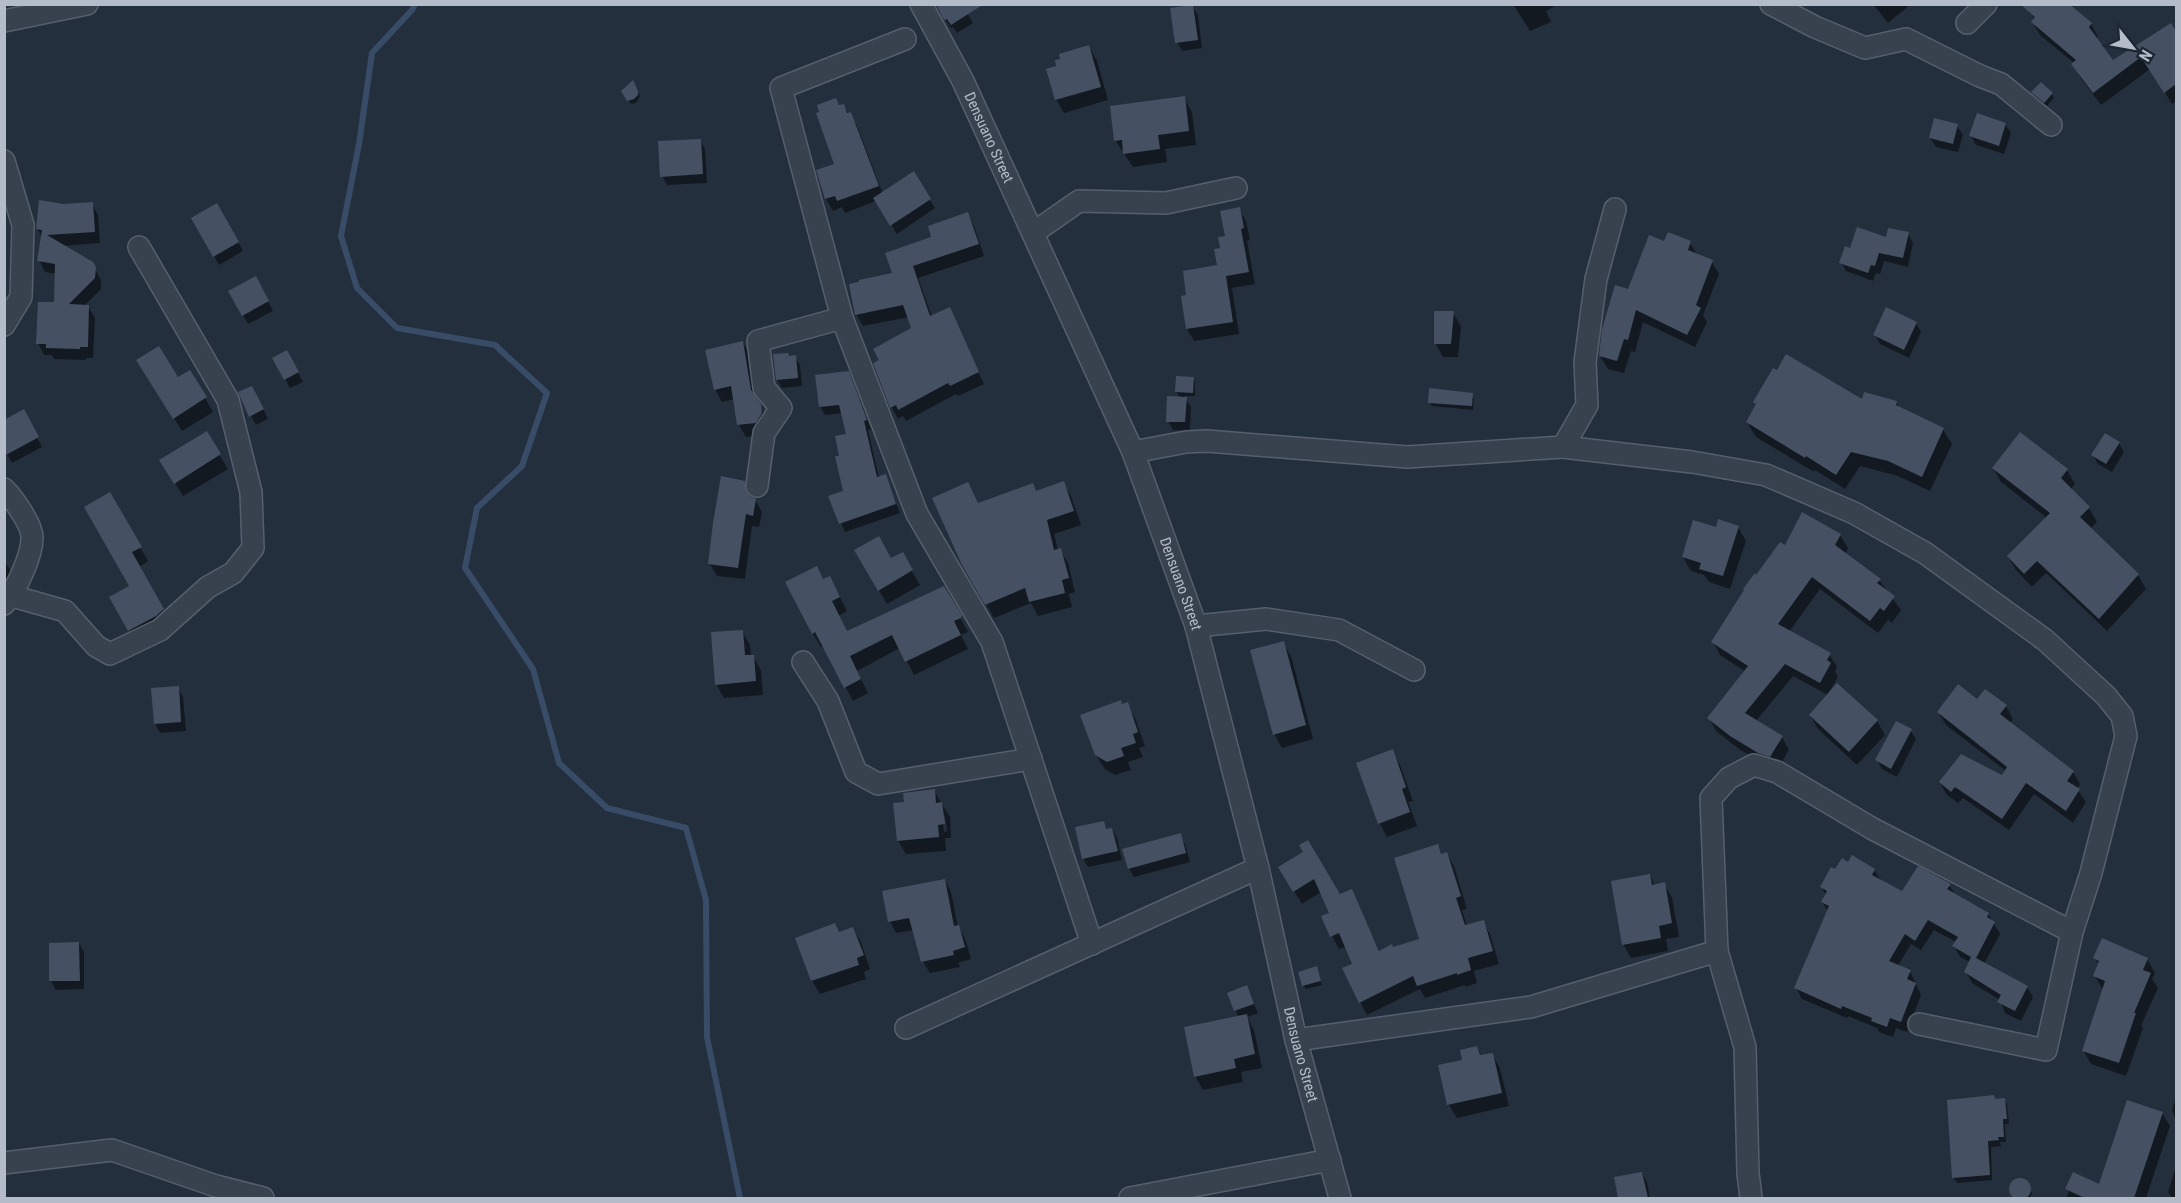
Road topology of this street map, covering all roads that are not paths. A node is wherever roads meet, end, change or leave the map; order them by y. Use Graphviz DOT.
graph roads {
  1 [pos="87,4"];
  2 [pos="921,4"];
  3 [pos="1771,4"];
  4 [pos="1986,4"];
  5 [pos="4,21"];
  6 [pos="1967,23"];
  7 [pos="905,39"];
  8 [pos="2051,125"];
  9 [pos="4,161"];
  10 [pos="1236,188"];
  11 [pos="1615,209"];
  12 [pos="1033,233"];
  13 [pos="139,247"];
  14 [pos="842,318"];
  15 [pos="4,325"];
  16 [pos="1563,447"];
  17 [pos="1133,452"];
  18 [pos="757,486"];
  19 [pos="4,489"];
  20 [pos="7,598"];
  21 [pos="1196,626"];
  22 [pos="803,662"];
  23 [pos="1414,670"];
  24 [pos="1031,759"];
  25 [pos="1258,868"];
  26 [pos="2072,932"];
  27 [pos="1092,944"];
  28 [pos="1717,951"];
  29 [pos="1919,1024"];
  30 [pos="906,1028"];
  31 [pos="1296,1040"];
  32 [pos="1330,1160"];
  33 [pos="4,1163"];
  34 [pos="214,1192"];
  35 [pos="263,1198"];
  36 [pos="1130,1198"];
  37 [pos="1341,1198"];
  38 [pos="1751,1198"];
  1 -- 5 [label="street"];
  2 -- 12 [label="street, Densuano Street"];
  3 -- 8 [label="street"];
  4 -- 6 [label="street"];
  7 -- 14 [label="street"];
  9 -- 15 [label="street"];
  10 -- 12 [label="street"];
  11 -- 16 [label="street"];
  12 -- 17 [label="street, Densuano Street"];
  13 -- 20 [label="street"];
  14 -- 18 [label="street"];
  14 -- 24 [label="street"];
  16 -- 17 [label="street"];
  16 -- 26 [label="street"];
  17 -- 21 [label="street, Densuano Street"];
  19 -- 20 [label="street"];
  21 -- 23 [label="street"];
  21 -- 25 [label="street, Densuano Street"];
  22 -- 24 [label="street"];
  24 -- 27 [label="street"];
  25 -- 27 [label="street"];
  25 -- 31 [label="street, Densuano Street"];
  26 -- 28 [label="street"];
  26 -- 29 [label="street"];
  27 -- 30 [label="street"];
  28 -- 31 [label="street"];
  28 -- 38 [label="street"];
  31 -- 32 [label="street, Densuano Street"];
  32 -- 36 [label="street"];
  32 -- 37 [label="street, Densuano Street"];
  33 -- 34 [label="street"];
  34 -- 35 [label="street"];
}
